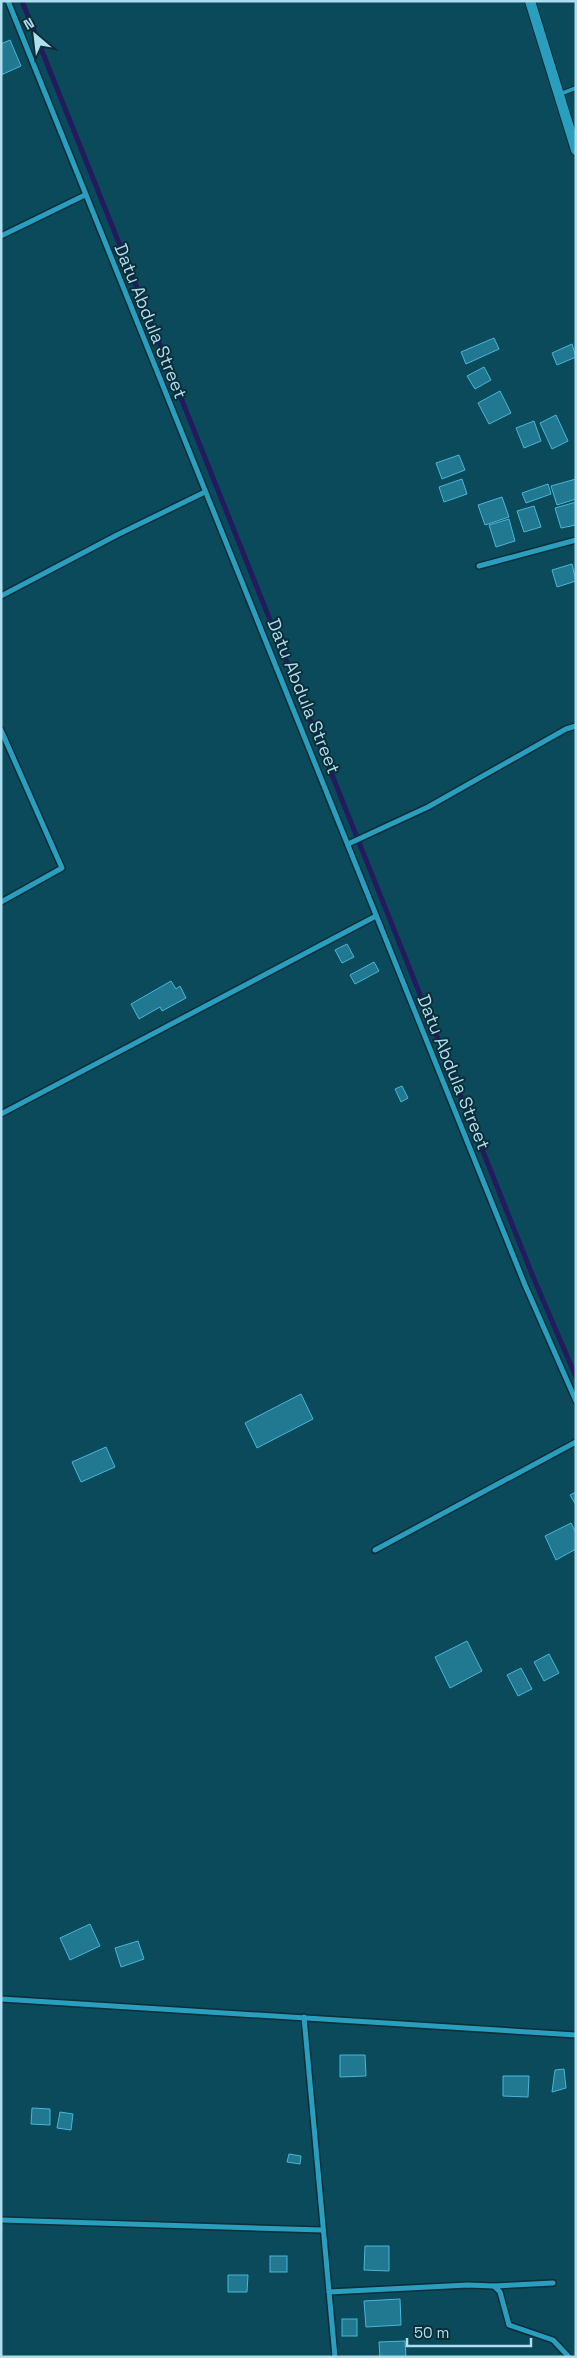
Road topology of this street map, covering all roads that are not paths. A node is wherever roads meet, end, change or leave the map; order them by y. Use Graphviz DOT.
graph roads {
  1 [pos="8,1"];
  2 [pos="530,1"];
  3 [pos="576,88"];
  4 [pos="558,95"];
  5 [pos="576,150"];
  6 [pos="85,195"];
  7 [pos="1,236"];
  8 [pos="205,492"];
  9 [pos="576,540"];
  10 [pos="480,566"];
  11 [pos="1,596"];
  12 [pos="576,726"];
  13 [pos="1,730"];
  14 [pos="348,844"];
  15 [pos="1,902"];
  16 [pos="376,916"];
  17 [pos="1,1114"];
  18 [pos="576,1401"];
  19 [pos="576,1442"];
  20 [pos="375,1550"];
  21 [pos="1,1999"];
  22 [pos="304,2017"];
  23 [pos="576,2035"];
  24 [pos="1,2220"];
  25 [pos="322,2230"];
  26 [pos="554,2284"];
  27 [pos="494,2286"];
  28 [pos="329,2292"];
  29 [pos="335,2357"];
  30 [pos="569,2357"];
  1 -- 6 [label="street, Datu Abdula Street"];
  2 -- 4 [label="street"];
  3 -- 4 [label="lane"];
  4 -- 5 [label="street"];
  6 -- 7 [label="street"];
  6 -- 8 [label="street, Datu Abdula Street"];
  8 -- 11 [label="street"];
  8 -- 14 [label="street, Datu Abdula Street"];
  9 -- 10 [label="street"];
  12 -- 14 [label="street"];
  13 -- 15 [label="street"];
  14 -- 16 [label="street, Datu Abdula Street"];
  16 -- 17 [label="street"];
  16 -- 18 [label="street, Datu Abdula Street"];
  19 -- 20 [label="street"];
  21 -- 22 [label="street"];
  22 -- 23 [label="street"];
  22 -- 25 [label="street"];
  24 -- 25 [label="street"];
  25 -- 28 [label="street"];
  26 -- 27 [label="street"];
  27 -- 28 [label="street"];
  27 -- 30 [label="street"];
  28 -- 29 [label="street"];
}
